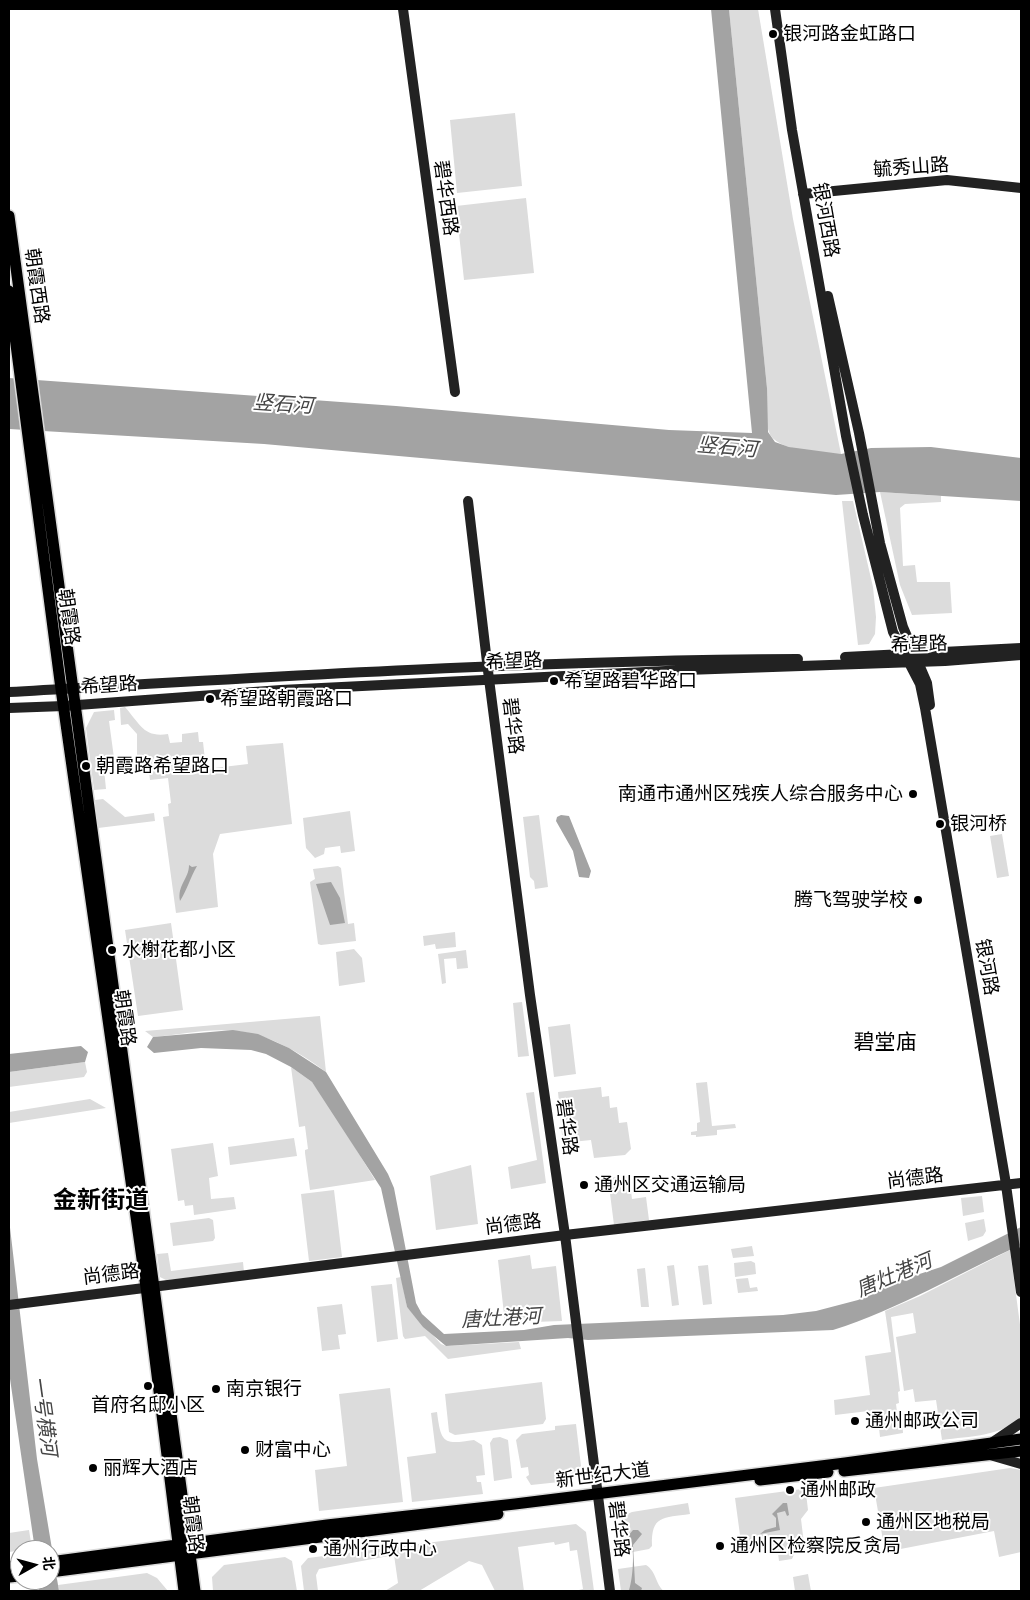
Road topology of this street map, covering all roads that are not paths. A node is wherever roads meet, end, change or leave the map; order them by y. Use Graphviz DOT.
graph roads {
  1 [pos="403,9"];
  2 [pos="775,9"];
  3 [pos="781,9"];
  4 [pos="1021,188"];
  5 [pos="806,194"];
  6 [pos="9,216"];
  7 [pos="9,291"];
  8 [pos="24,362"];
  9 [pos="455,392"];
  10 [pos="468,501"];
  11 [pos="1021,648"];
  12 [pos="1021,655"];
  13 [pos="906,658"];
  14 [pos="917,658"];
  15 [pos="488,668"];
  16 [pos="489,680"];
  17 [pos="67,688"];
  18 [pos="9,692"];
  19 [pos="69,706"];
  20 [pos="9,708"];
  21 [pos="1013,1184"];
  22 [pos="565,1236"];
  23 [pos="1019,1250"];
  24 [pos="150,1287"];
  25 [pos="1021,1292"];
  26 [pos="9,1305"];
  27 [pos="1021,1423"];
  28 [pos="1021,1439"];
  29 [pos="992,1443"];
  30 [pos="1021,1451"];
  31 [pos="987,1454"];
  32 [pos="1021,1464"];
  33 [pos="597,1496"];
  34 [pos="184,1550"];
  35 [pos="60,1565"];
  36 [pos="184,1591"];
  37 [pos="194,1591"];
  38 [pos="610,1591"];
  1 -- 9 [label="main road, 碧华西路"];
  2 -- 5 [label="main road, 银河西路"];
  3 -- 5 [label="main road, 银河西路"];
  4 -- 5 [label="main road, 毓秀山路"];
  5 -- 13 [label="main road, 银河西路"];
  5 -- 14 [label="main road, 银河西路"];
  6 -- 8 [label="main road, 朝霞西路"];
  7 -- 8 [label="main road, 朝霞西路"];
  8 -- 17 [label="main road, 朝霞路"];
  10 -- 15 [label="main road, 碧华路"];
  11 -- 14 [label="main road, 希望路"];
  12 -- 14 [label="main road, 希望路"];
  13 -- 14 [label="main road, 希望路"];
  13 -- 15 [label="main road, 希望路"];
  13 -- 16 [label="main road, 希望路"];
  13 -- 21 [label="main road, 银河路"];
  14 -- 21 [label="main road, 银河路"];
  15 -- 16 [label="main road, 碧华路"];
  15 -- 17 [label="main road, 希望路"];
  16 -- 19 [label="main road, 希望路"];
  16 -- 22 [label="main road, 碧华路"];
  17 -- 18 [label="main road, 希望路"];
  17 -- 19 [label="main road, 朝霞路"];
  19 -- 20 [label="main road, 希望路"];
  19 -- 24 [label="main road, 朝霞路"];
  21 -- 22 [label="main road, 尚德路"];
  21 -- 23 [label="main road, 银河路"];
  22 -- 24 [label="main road, 尚德路"];
  22 -- 33 [label="main road, 碧华路"];
  23 -- 25 [label="main road, 银河路"];
  24 -- 26 [label="main road, 尚德路"];
  24 -- 34 [label="main road, 朝霞路"];
  27 -- 29 [label="main road"];
  28 -- 29 [label="main road, 新世纪大道"];
  29 -- 33 [label="main road, 新世纪大道"];
  30 -- 31 [label="main road, 新世纪大道"];
  31 -- 32 [label="main road"];
  31 -- 33 [label="main road, 新世纪大道"];
  33 -- 34 [label="main road, 新世纪大道"];
  33 -- 38 [label="main road, 碧华路"];
  34 -- 35 [label="main road, 新世纪大道"];
  34 -- 36 [label="main road, 朝霞路"];
  34 -- 37 [label="main road, 朝霞路"];
}
